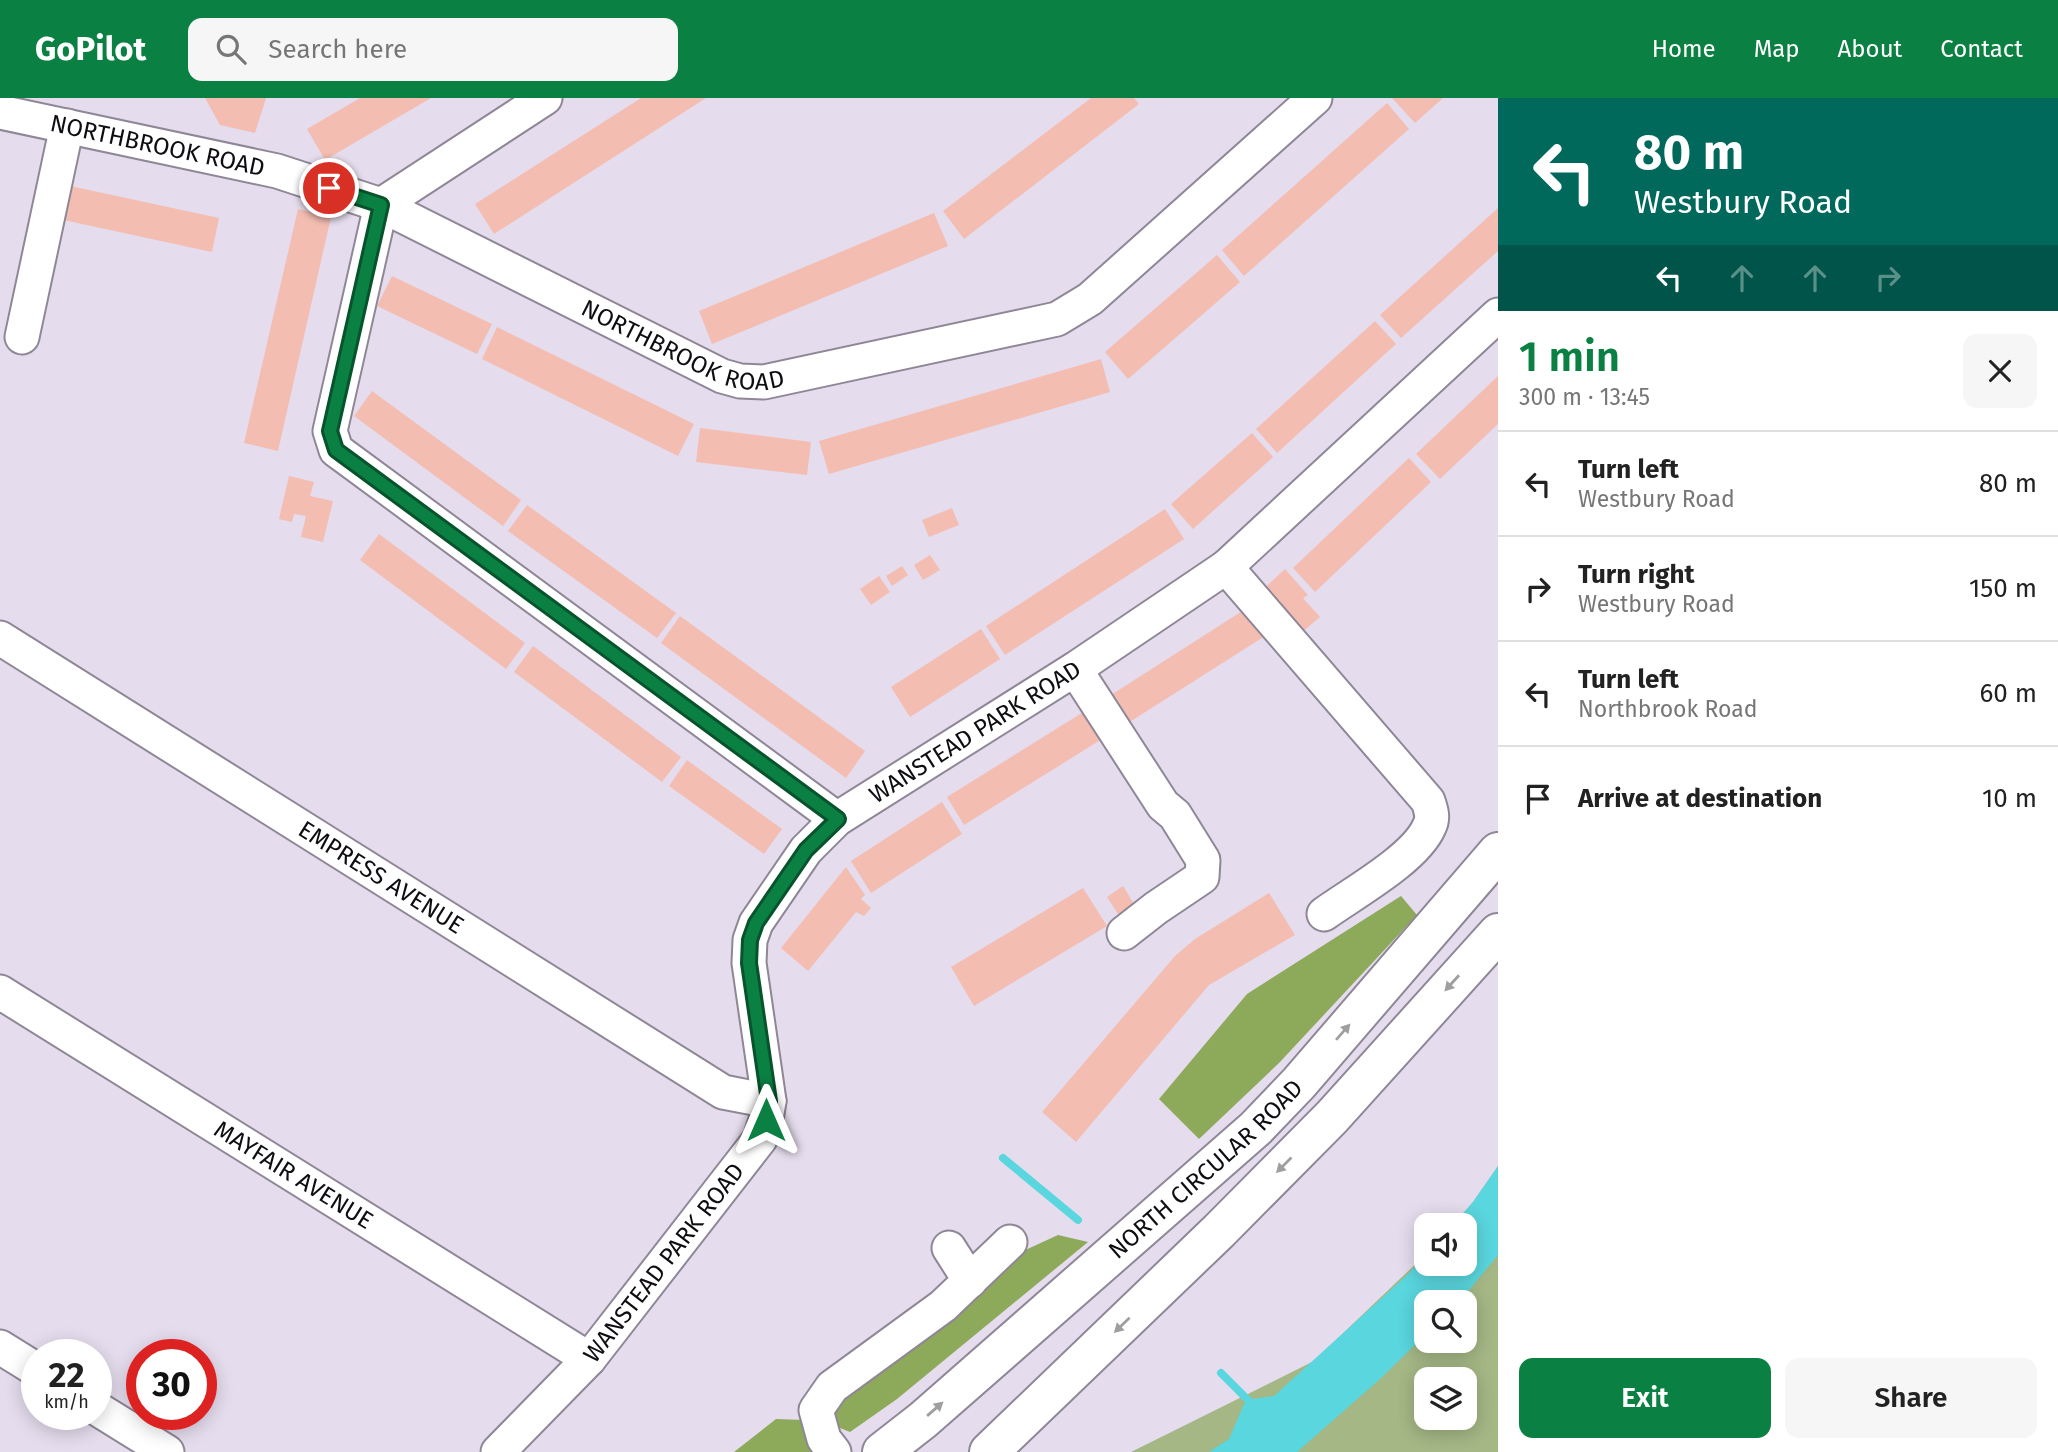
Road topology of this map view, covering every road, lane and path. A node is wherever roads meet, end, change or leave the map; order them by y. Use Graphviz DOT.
graph roads {
  1 [pos="545,98"];
  2 [pos="1315,98"];
  3 [pos="0,112"];
  4 [pos="67,126"];
  5 [pos="381,205"];
  6 [pos="1498,315"];
  7 [pos="22,338"];
  8 [pos="1226,567"];
  9 [pos="0,638"];
  10 [pos="1075,670"];
  11 [pos="838,819"];
  12 [pos="1498,852"];
  13 [pos="1324,914"];
  14 [pos="1124,933"];
  15 [pos="1498,933"];
  16 [pos="0,992"];
  17 [pos="769,1101"];
  18 [pos="1010,1242"];
  19 [pos="950,1248"];
  20 [pos="970,1280"];
  21 [pos="0,1347"];
  22 [pos="589,1359"];
  23 [pos="21,1360"];
  24 [pos="112,1418"];
  25 [pos="167,1452"];
  26 [pos="498,1452"];
  27 [pos="834,1452"];
  28 [pos="882,1452"];
  29 [pos="989,1452"];
  1 -- 5 [label="street"];
  2 -- 5 [label="street, NORTHBROOK ROAD"];
  3 -- 4 [label="street, NORTHBROOK ROAD"];
  4 -- 5 [label="street, NORTHBROOK ROAD"];
  4 -- 7 [label="street"];
  5 -- 11 [label="street"];
  6 -- 8 [label="street, WANSTEAD PARK ROAD"];
  8 -- 10 [label="street, WANSTEAD PARK ROAD"];
  8 -- 13 [label="street"];
  9 -- 17 [label="street, EMPRESS AVENUE"];
  10 -- 11 [label="street, WANSTEAD PARK ROAD"];
  10 -- 14 [label="street"];
  11 -- 17 [label="street, WANSTEAD PARK ROAD"];
  28 -- 12 [label="highway, NORTH CIRCULAR ROAD, one-way"];
  15 -- 29 [label="highway, NORTH CIRCULAR ROAD, one-way"];
  16 -- 22 [label="street, MAYFAIR AVENUE"];
  17 -- 22 [label="street, WANSTEAD PARK ROAD"];
  18 -- 20 [label="street"];
  19 -- 20 [label="street"];
  20 -- 27 [label="street"];
  21 -- 23 [label="street"];
  22 -- 26 [label="street, WANSTEAD PARK ROAD"];
  24 -- 25 [label="street"];
}
